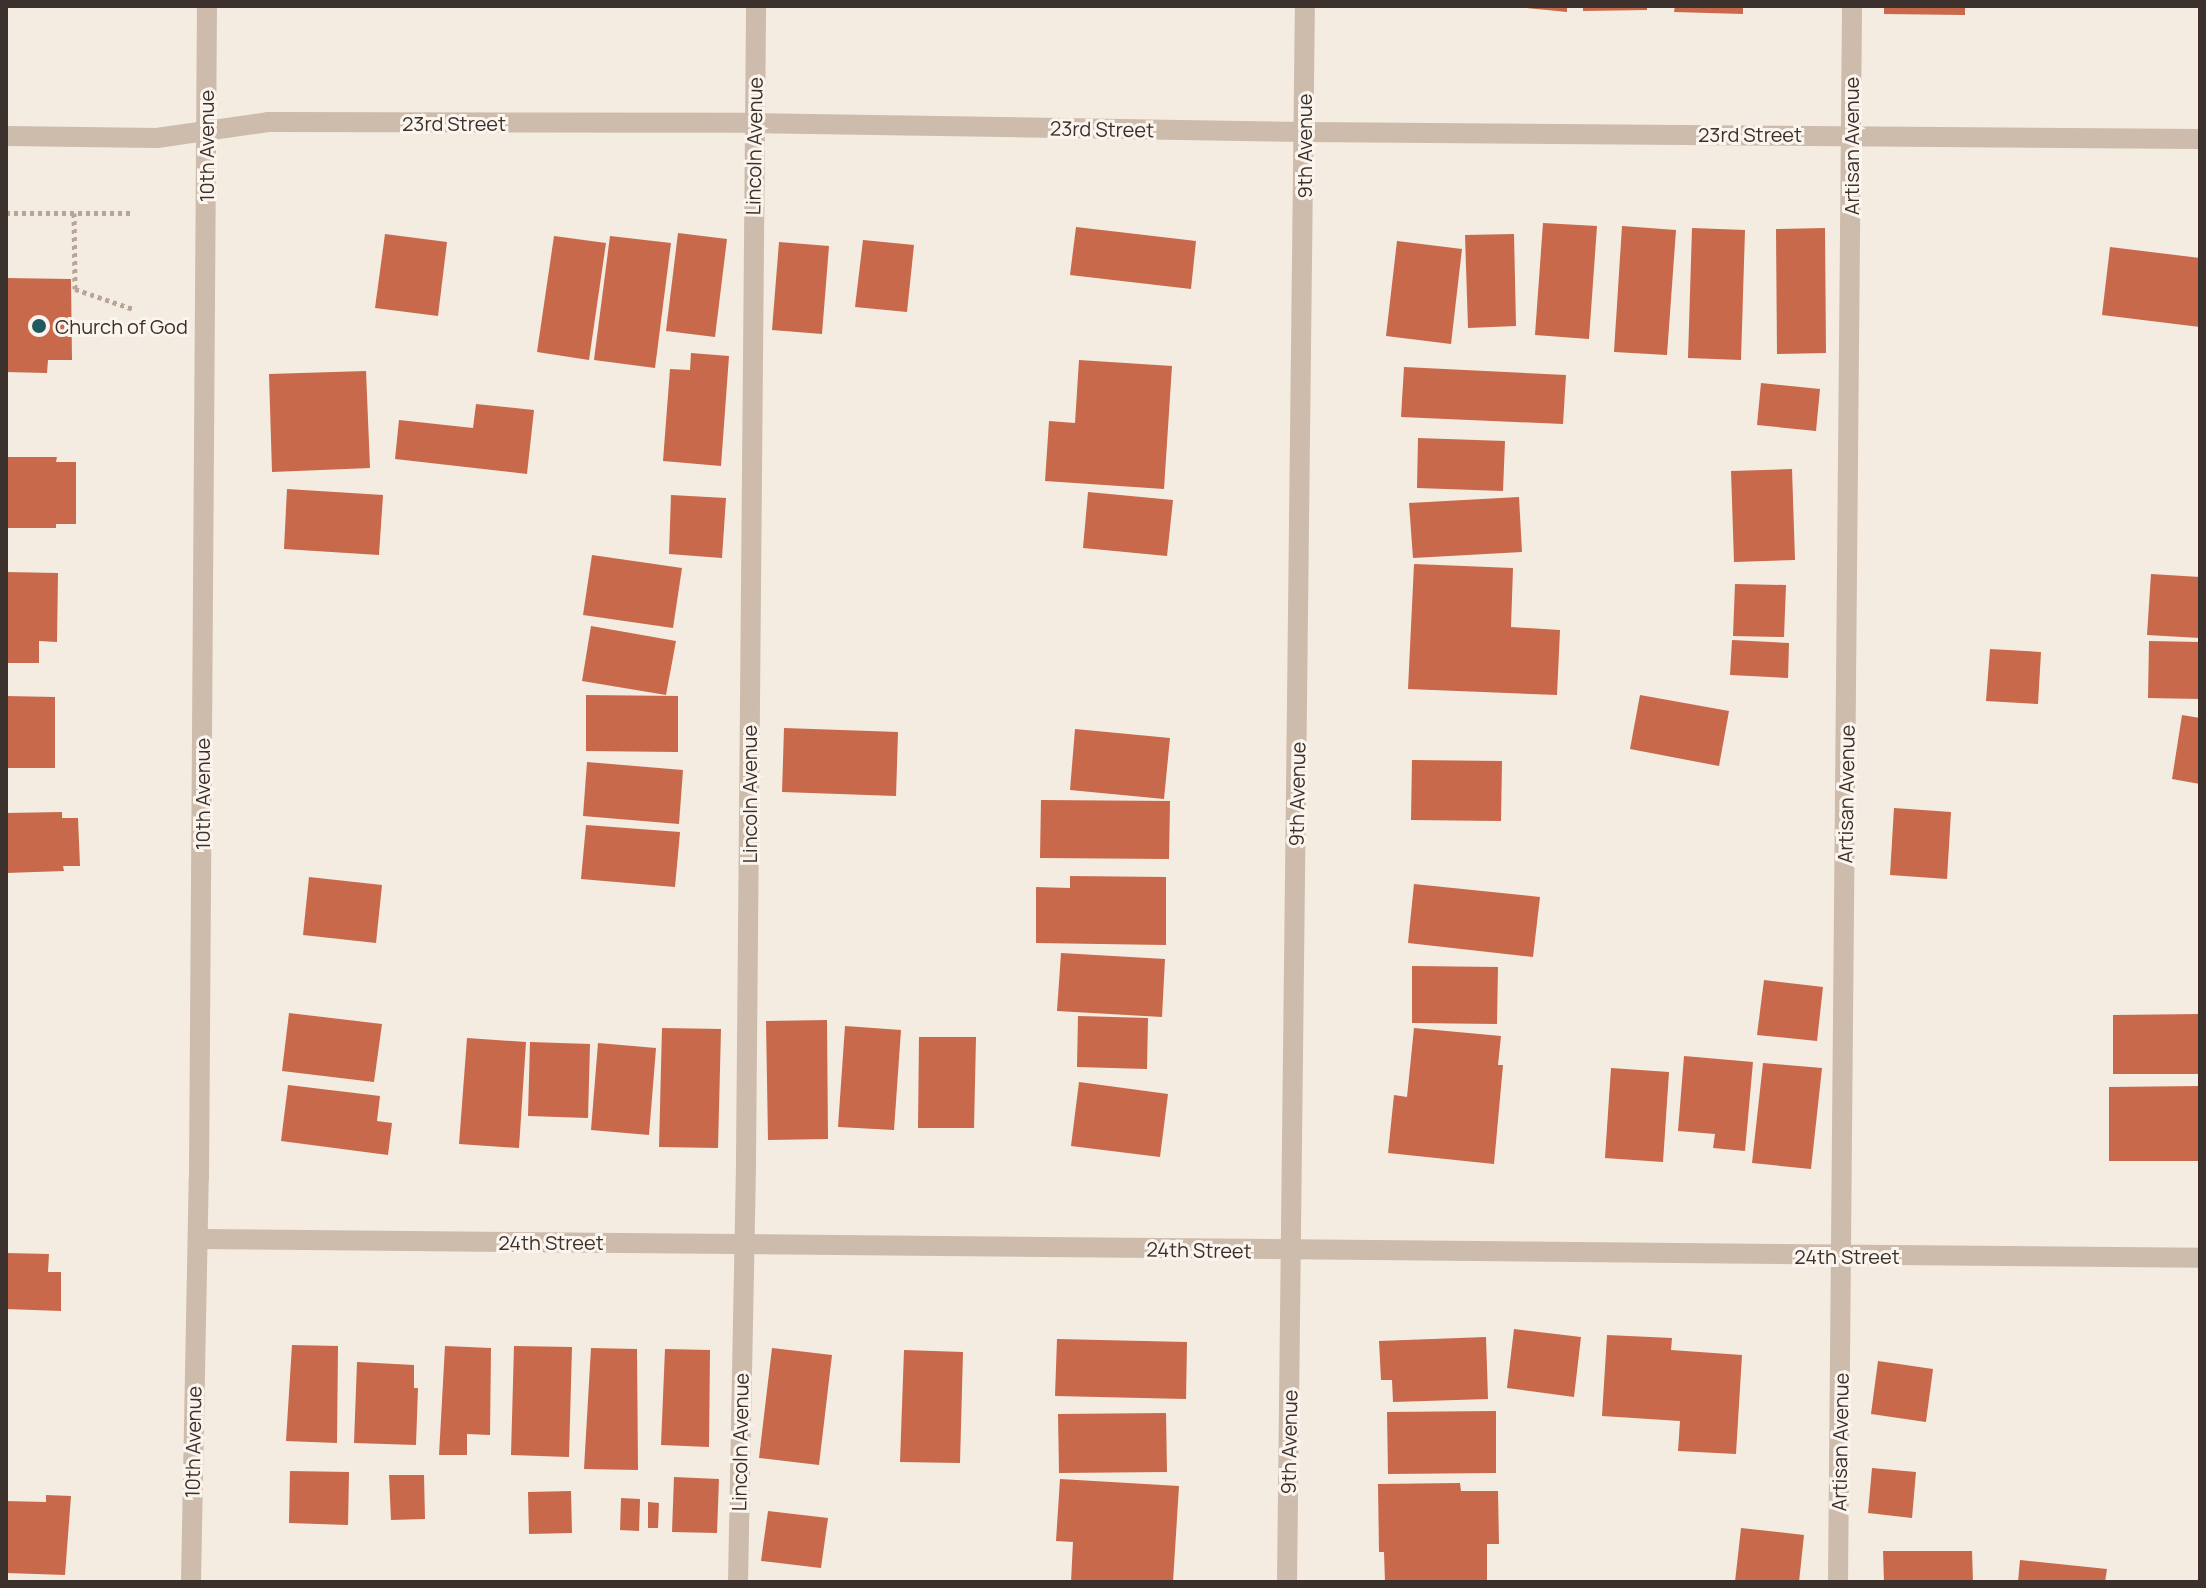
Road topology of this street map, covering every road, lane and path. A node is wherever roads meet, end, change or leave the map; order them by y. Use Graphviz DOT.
graph roads {
  1 [pos="207,6"];
  2 [pos="756,6"];
  3 [pos="1305,6"];
  4 [pos="1852,6"];
  5 [pos="754,123"];
  6 [pos="206,132"];
  7 [pos="1304,132"];
  8 [pos="1852,134"];
  9 [pos="6,136"];
  10 [pos="2200,139"];
  11 [pos="6,213"];
  12 [pos="74,213"];
  13 [pos="134,213"];
  14 [pos="133,309"];
  15 [pos="198,1239"];
  16 [pos="744,1243"];
  17 [pos="1292,1251"];
  18 [pos="1841,1256"];
  19 [pos="2200,1258"];
  20 [pos="191,1582"];
  21 [pos="738,1582"];
  22 [pos="1287,1582"];
  23 [pos="1838,1582"];
  1 -- 6 [label="street, 10th Avenue"];
  2 -- 5 [label="street, Lincoln Avenue"];
  3 -- 7 [label="street, 9th Avenue"];
  4 -- 8 [label="street, Artisan Avenue"];
  5 -- 6 [label="street, 23rd Street"];
  5 -- 7 [label="street, 23rd Street"];
  5 -- 16 [label="street, Lincoln Avenue"];
  6 -- 9 [label="street, 23rd Street"];
  6 -- 15 [label="street, 10th Avenue"];
  7 -- 8 [label="street, 23rd Street"];
  7 -- 17 [label="street, 9th Avenue"];
  8 -- 10 [label="street, 23rd Street"];
  8 -- 18 [label="street, Artisan Avenue"];
  11 -- 12 [label="path"];
  12 -- 13 [label="path"];
  12 -- 14 [label="path"];
  15 -- 16 [label="street, 24th Street"];
  15 -- 20 [label="street, 10th Avenue"];
  16 -- 17 [label="street, 24th Street"];
  16 -- 21 [label="street, Lincoln Avenue"];
  17 -- 18 [label="street, 24th Street"];
  17 -- 22 [label="street, 9th Avenue"];
  18 -- 19 [label="street, 24th Street"];
  18 -- 23 [label="street, Artisan Avenue"];
}
